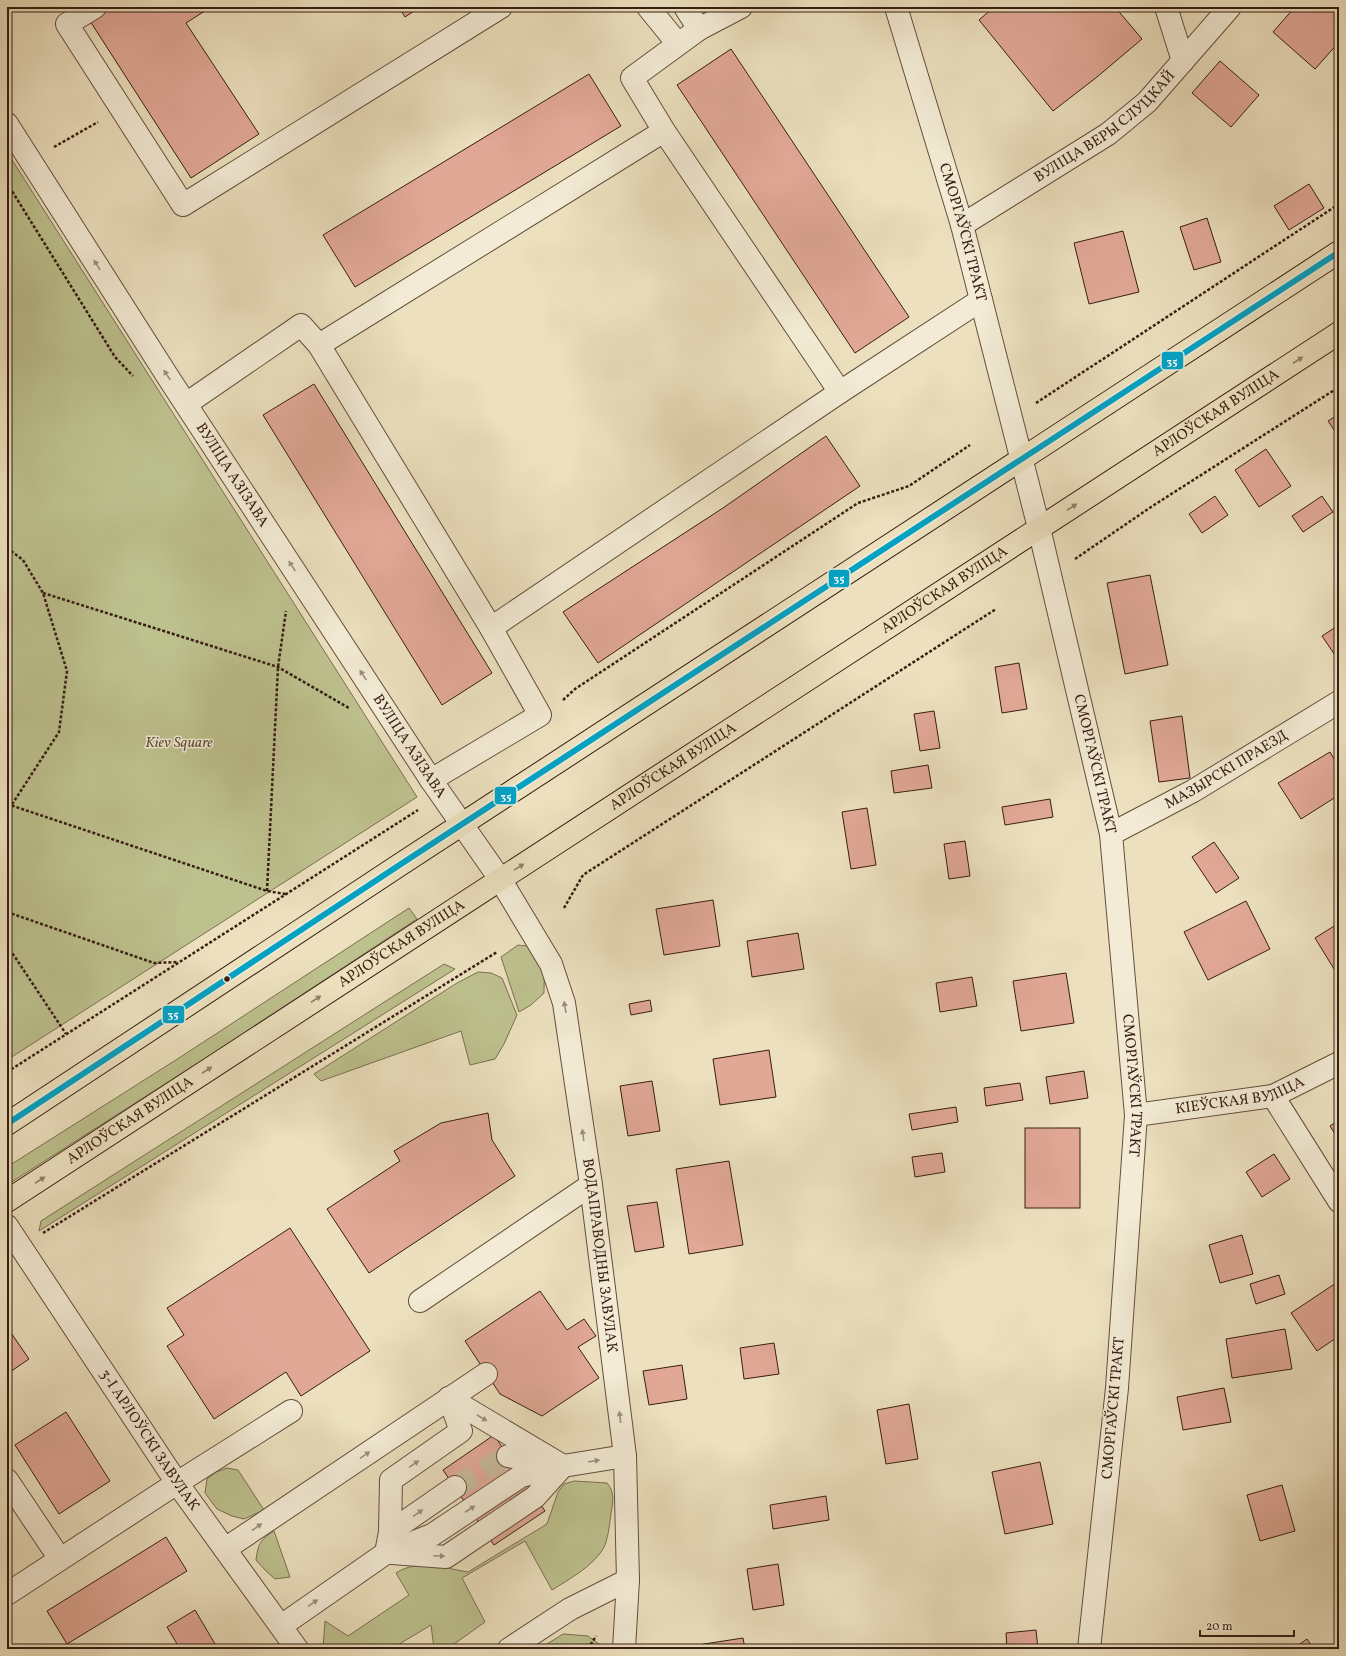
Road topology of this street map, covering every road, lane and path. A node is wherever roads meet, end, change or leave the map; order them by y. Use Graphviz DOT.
graph roads {
  1 [pos="95,7"];
  2 [pos="648,7"];
  3 [pos="685,7"];
  4 [pos="741,7"];
  5 [pos="896,7"];
  6 [pos="1166,7"];
  7 [pos="1230,7"];
  8 [pos="492,9"];
  9 [pos="73,13"];
  10 [pos="699,29"];
  11 [pos="678,44"];
  12 [pos="1183,60"];
  13 [pos="121,108"];
  14 [pos="7,124"];
  15 [pos="664,131"];
  16 [pos="53,147"];
  17 [pos="1339,204"];
  18 [pos="962,225"];
  19 [pos="1339,252"];
  20 [pos="981,300"];
  21 [pos="1339,333"];
  22 [pos="319,345"];
  23 [pos="1339,387"];
  24 [pos="840,392"];
  25 [pos="186,404"];
  26 [pos="1030,406"];
  27 [pos="970,445"];
  28 [pos="1022,459"];
  29 [pos="1039,528"];
  30 [pos="7,548"];
  31 [pos="1070,562"];
  32 [pos="43,593"];
  33 [pos="286,609"];
  34 [pos="996,609"];
  35 [pos="491,628"];
  36 [pos="278,667"];
  37 [pos="1339,702"];
  38 [pos="558,705"];
  39 [pos="353,710"];
  40 [pos="431,780"];
  41 [pos="7,804"];
  42 [pos="11,806"];
  43 [pos="7,808"];
  44 [pos="421,808"];
  45 [pos="462,824"];
  46 [pos="1111,834"];
  47 [pos="500,879"];
  48 [pos="267,891"];
  49 [pos="286,894"];
  50 [pos="564,908"];
  51 [pos="7,912"];
  52 [pos="7,945"];
  53 [pos="497,952"];
  54 [pos="180,962"];
  55 [pos="66,1034"];
  56 [pos="1339,1063"];
  57 [pos="7,1072"];
  58 [pos="1273,1096"];
  59 [pos="1136,1115"];
  60 [pos="7,1124"];
  61 [pos="591,1185"];
  62 [pos="7,1201"];
  63 [pos="1339,1201"];
  64 [pos="7,1226"];
  65 [pos="21,1246"];
  66 [pos="420,1301"];
  67 [pos="486,1374"];
  68 [pos="449,1398"];
  69 [pos="291,1411"];
  70 [pos="508,1456"];
  71 [pos="625,1456"];
  72 [pos="564,1466"];
  73 [pos="7,1480"];
  74 [pos="177,1482"];
  75 [pos="455,1487"];
  76 [pos="388,1543"];
  77 [pos="225,1549"];
  78 [pos="60,1559"];
  79 [pos="628,1580"];
  80 [pos="7,1594"];
  81 [pos="281,1626"];
  82 [pos="297,1649"];
  83 [pos="509,1649"];
  84 [pos="624,1649"];
  85 [pos="1089,1649"];
  1 -- 9 [label="street"];
  2 -- 11 [label="street"];
  3 -- 10 [label="street"];
  4 -- 10 [label="street"];
  5 -- 18 [label="street, СМОРГАЎСКІ ТРАКТ"];
  6 -- 12 [label="street"];
  7 -- 12 [label="street, ВУЛІЦА ВЕРЫ СЛУЦКАЙ"];
  8 -- 13 [label="street"];
  9 -- 13 [label="street"];
  10 -- 11 [label="street"];
  11 -- 15 [label="street"];
  12 -- 18 [label="street, ВУЛІЦА ВЕРЫ СЛУЦКАЙ"];
  13 -- 16 [label="path"];
  25 -- 14 [label="street, ВУЛІЦА АЗІЗАВА, one-way"];
  15 -- 22 [label="street"];
  15 -- 24 [label="street"];
  17 -- 26 [label="path"];
  18 -- 20 [label="street, СМОРГАЎСКІ ТРАКТ"];
  19 -- 28 [label="main road"];
  20 -- 24 [label="street"];
  20 -- 28 [label="street, СМОРГАЎСКІ ТРАКТ"];
  29 -- 21 [label="main road, АРЛОЎСКАЯ ВУЛІЦА, one-way"];
  22 -- 25 [label="street"];
  22 -- 35 [label="street"];
  23 -- 31 [label="path"];
  24 -- 35 [label="street"];
  40 -- 25 [label="street, ВУЛІЦА АЗІЗАВА, one-way"];
  27 -- 38 [label="path"];
  28 -- 29 [label="street, СМОРГАЎСКІ ТРАКТ"];
  28 -- 45 [label="main road"];
  29 -- 46 [label="street, СМОРГАЎСКІ ТРАКТ"];
  47 -- 29 [label="main road, АРЛОЎСКАЯ ВУЛІЦА, one-way"];
  30 -- 32 [label="path"];
  32 -- 36 [label="path"];
  32 -- 42 [label="path"];
  33 -- 36 [label="path"];
  34 -- 50 [label="path"];
  35 -- 40 [label="street"];
  36 -- 39 [label="path"];
  36 -- 48 [label="path"];
  37 -- 46 [label="street, МАЗЫРСКІ ПРАЕЗД"];
  40 -- 45 [label="street, ВУЛІЦА АЗІЗАВА"];
  41 -- 42 [label="path"];
  42 -- 43 [label="path"];
  42 -- 48 [label="path"];
  44 -- 49 [label="path"];
  45 -- 47 [label="street, ВУЛІЦА АЗІЗАВА"];
  45 -- 60 [label="main road"];
  46 -- 59 [label="street, СМОРГАЎСКІ ТРАКТ"];
  61 -- 47 [label="street, ВОДАПРАВОДНЫ ЗАВУЛАК, one-way"];
  62 -- 47 [label="main road, АРЛОЎСКАЯ ВУЛІЦА, one-way"];
  48 -- 49 [label="path"];
  49 -- 54 [label="path"];
  51 -- 54 [label="path"];
  52 -- 55 [label="path"];
  53 -- 65 [label="path"];
  54 -- 55 [label="path"];
  55 -- 57 [label="path"];
  56 -- 58 [label="street, КІЕЎСКАЯ ВУЛІЦА"];
  58 -- 59 [label="street, КІЕЎСКАЯ ВУЛІЦА"];
  58 -- 63 [label="street"];
  59 -- 85 [label="street, СМОРГАЎСКІ ТРАКТ"];
  61 -- 66 [label="street"];
  71 -- 61 [label="street, ВОДАПРАВОДНЫ ЗАВУЛАК, one-way"];
  64 -- 65 [label="street, 3-І АРЛОЎСКІ ЗАВУЛАК"];
  65 -- 74 [label="street, 3-І АРЛОЎСКІ ЗАВУЛАК"];
  67 -- 68 [label="street"];
  68 -- 72 [label="street, one-way"];
  76 -- 68 [label="street, one-way"];
  77 -- 68 [label="street, one-way"];
  69 -- 74 [label="street"];
  70 -- 72 [label="street"];
  72 -- 71 [label="street, one-way"];
  71 -- 79 [label="street, ВОДАПРАВОДНЫ ЗАВУЛАК"];
  76 -- 72 [label="street, one-way"];
  73 -- 78 [label="street"];
  74 -- 77 [label="street, 3-І АРЛОЎСКІ ЗАВУЛАК"];
  74 -- 78 [label="street"];
  76 -- 75 [label="street, one-way"];
  81 -- 76 [label="street, one-way"];
  77 -- 81 [label="street, 3-І АРЛОЎСКІ ЗАВУЛАК"];
  78 -- 80 [label="street"];
  79 -- 83 [label="street"];
  79 -- 84 [label="street, ВОДАПРАВОДНЫ ЗАВУЛАК"];
  81 -- 82 [label="street, 3-І АРЛОЎСКІ ЗАВУЛАК"];
}
